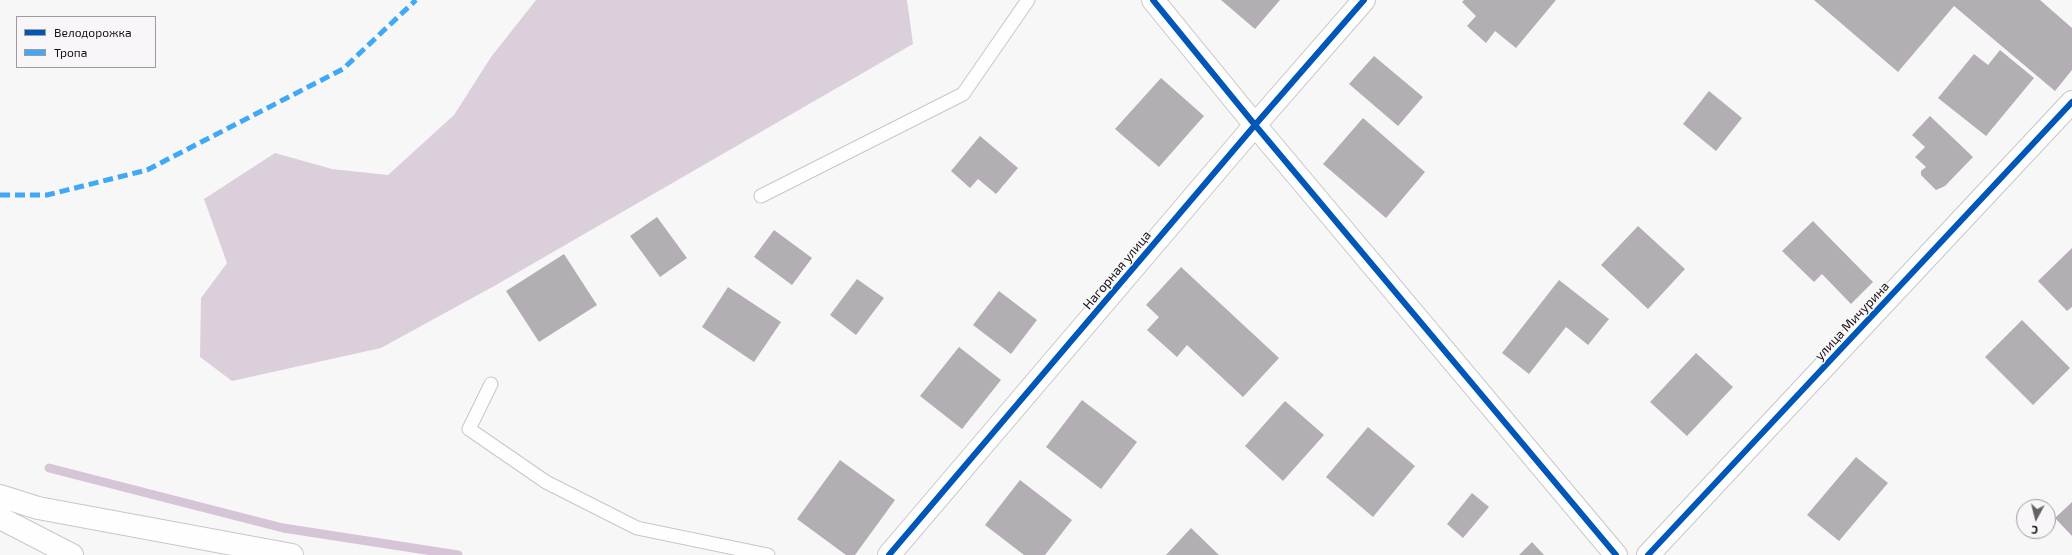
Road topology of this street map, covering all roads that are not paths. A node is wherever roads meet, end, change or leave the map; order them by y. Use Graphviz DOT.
graph roads {
  1 [pos="1028,0"];
  2 [pos="1153,0"];
  3 [pos="1364,0"];
  4 [pos="2072,102"];
  5 [pos="1255,125"];
  6 [pos="761,196"];
  7 [pos="491,384"];
  8 [pos="0,496"];
  9 [pos="0,518"];
  10 [pos="72,555"];
  11 [pos="292,555"];
  12 [pos="768,555"];
  13 [pos="889,555"];
  14 [pos="1616,555"];
  15 [pos="1648,555"];
  1 -- 6 [label="lane"];
  2 -- 5 [label="main road"];
  3 -- 5 [label="main road, Нагорная улица"];
  4 -- 15 [label="main road, улица Мичурина"];
  5 -- 13 [label="main road, Нагорная улица"];
  5 -- 14 [label="main road"];
  7 -- 12 [label="lane"];
  8 -- 11 [label="main road"];
  9 -- 10 [label="main road"];
}
